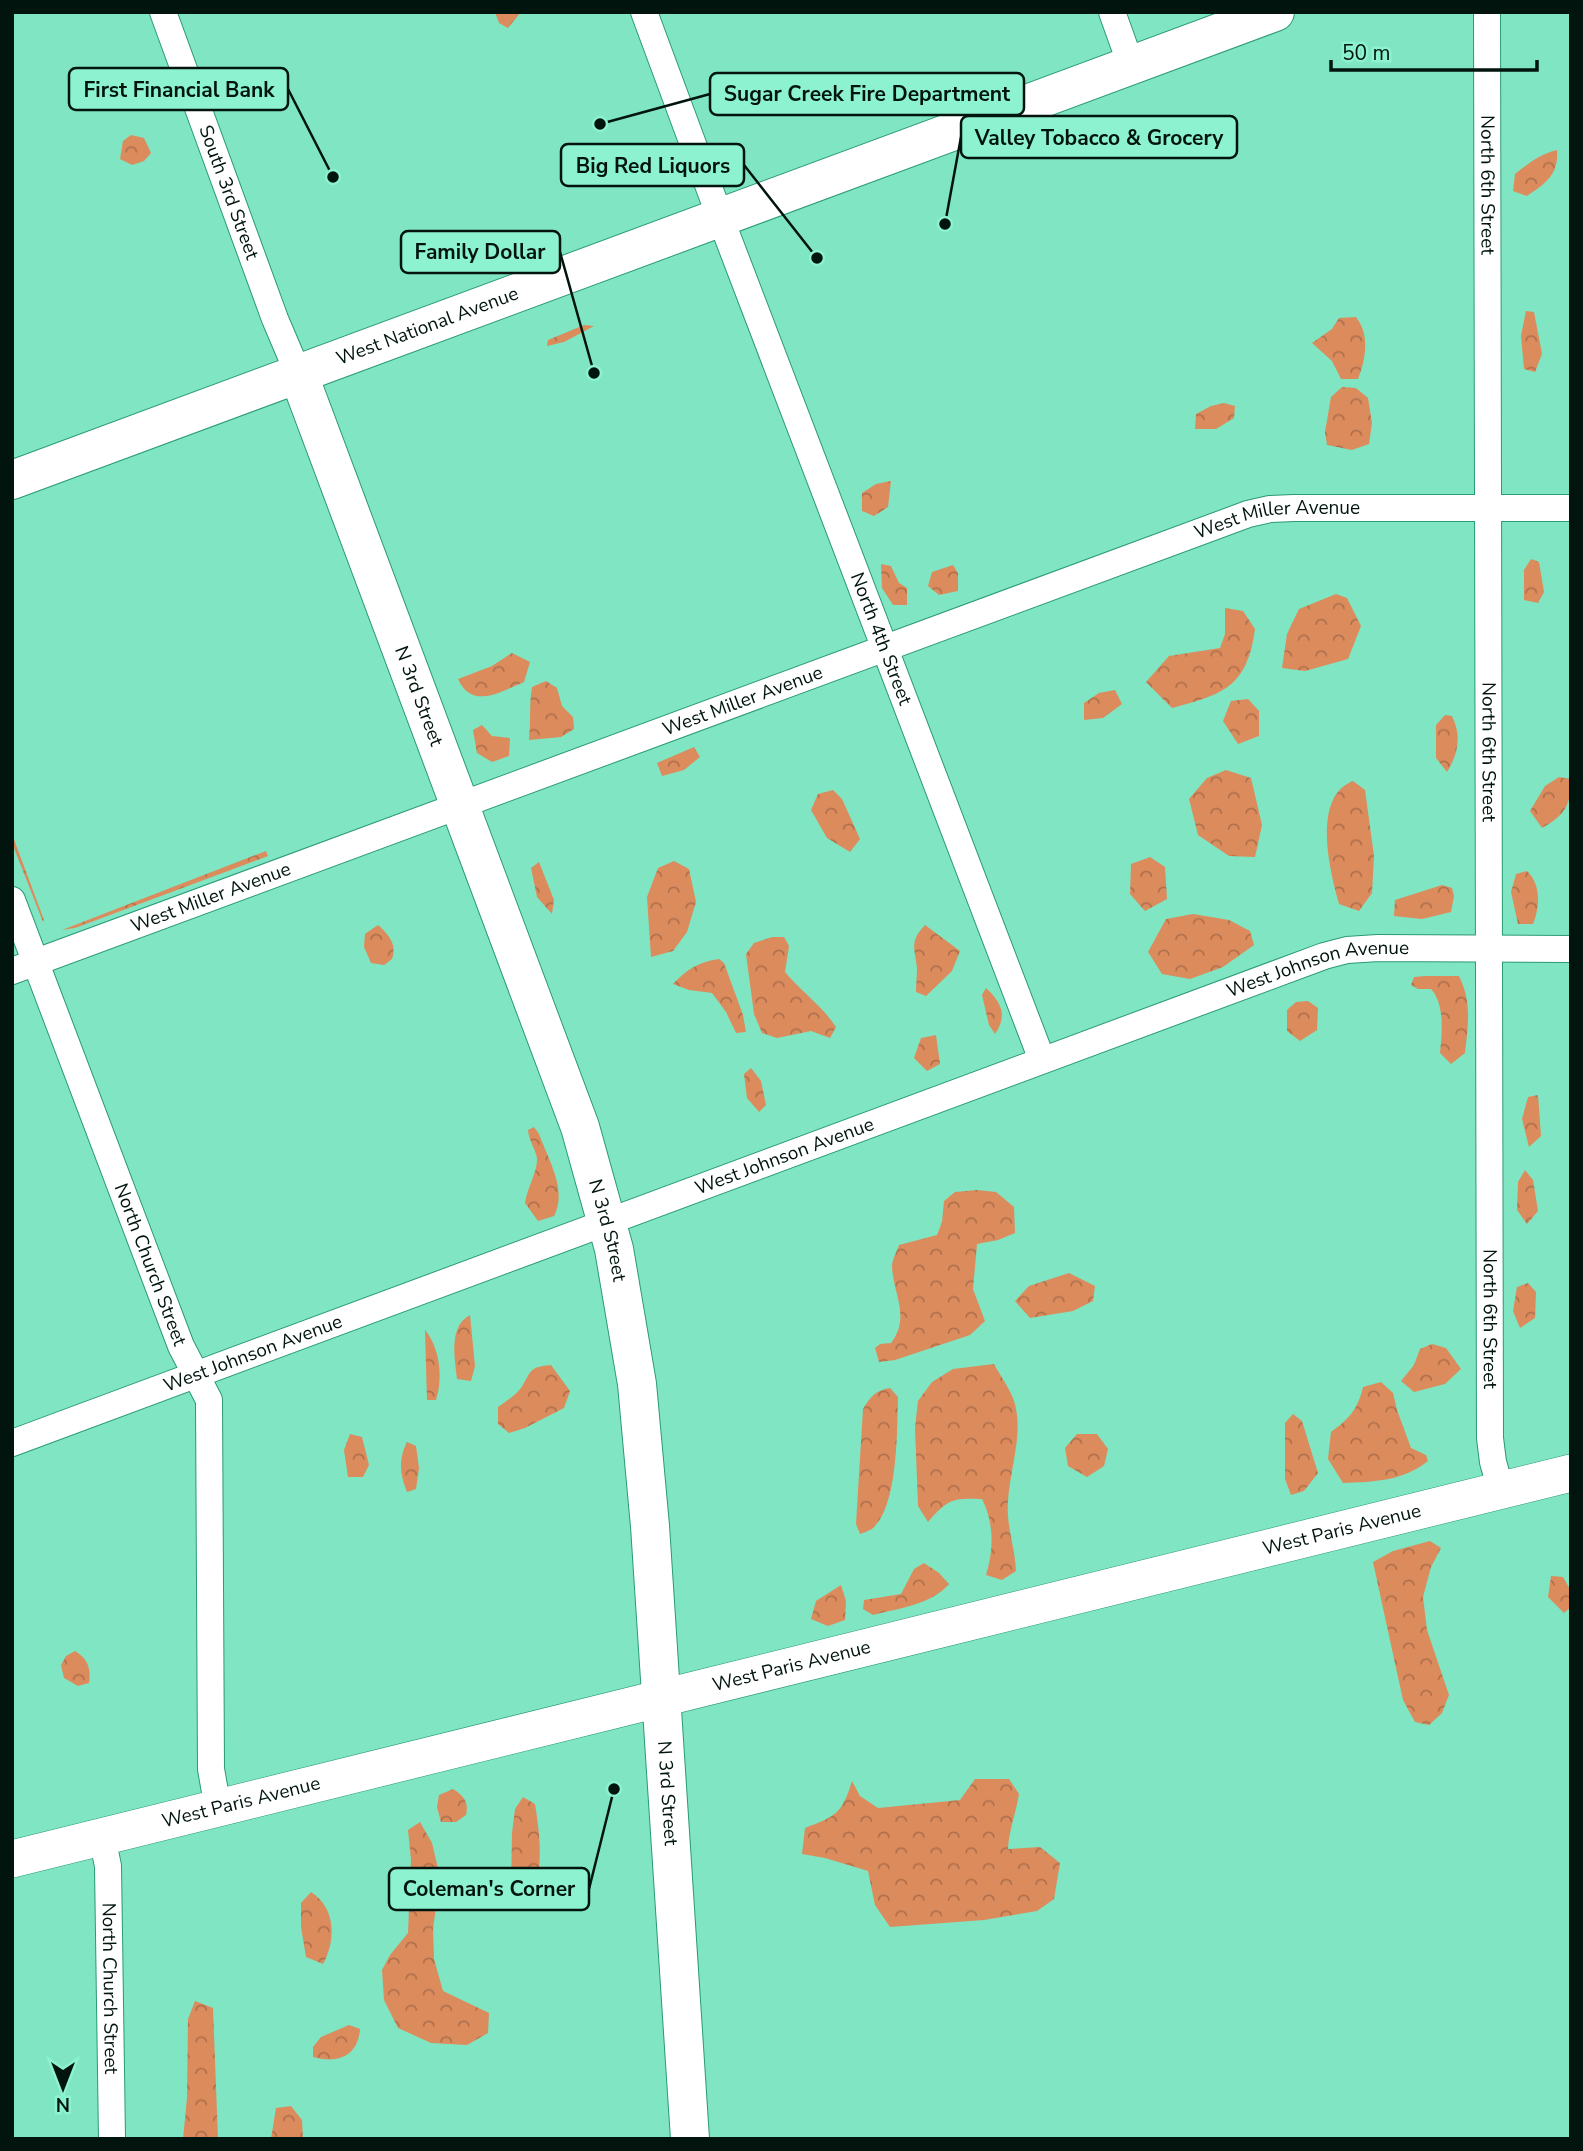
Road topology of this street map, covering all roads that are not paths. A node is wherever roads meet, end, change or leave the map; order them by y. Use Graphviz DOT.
graph roads {
  1 [pos="163,12"];
  2 [pos="644,12"];
  3 [pos="1112,12"];
  4 [pos="1275,12"];
  5 [pos="1487,12"];
  6 [pos="1131,65"];
  7 [pos="720,217"];
  8 [pos="298,373"];
  9 [pos="12,480"];
  10 [pos="1488,508"];
  11 [pos="1571,508"];
  12 [pos="884,647"];
  13 [pos="458,805"];
  14 [pos="12,900"];
  15 [pos="1489,948"];
  16 [pos="1571,949"];
  17 [pos="24,966"];
  18 [pos="1042,1060"];
  19 [pos="607,1222"];
  20 [pos="197,1375"];
  21 [pos="12,1443"];
  22 [pos="1571,1473"];
  23 [pos="1501,1490"];
  24 [pos="660,1699"];
  25 [pos="218,1809"];
  26 [pos="103,1838"];
  27 [pos="12,1858"];
  28 [pos="112,2139"];
  29 [pos="690,2139"];
  1 -- 8 [label="street, South 3rd Street"];
  2 -- 7 [label="street, North 4th Street"];
  3 -- 6 [label="street"];
  4 -- 6 [label="main road, West National Avenue"];
  5 -- 10 [label="street, North 6th Street"];
  6 -- 7 [label="main road, West National Avenue"];
  7 -- 8 [label="main road, West National Avenue"];
  7 -- 12 [label="street, North 4th Street"];
  8 -- 9 [label="main road, West National Avenue"];
  8 -- 13 [label="main road, N 3rd Street"];
  10 -- 11 [label="street, West Miller Avenue"];
  10 -- 12 [label="street, West Miller Avenue"];
  10 -- 15 [label="street, North 6th Street"];
  12 -- 13 [label="street, West Miller Avenue"];
  12 -- 18 [label="street, North 4th Street"];
  13 -- 17 [label="street, West Miller Avenue"];
  13 -- 19 [label="main road, N 3rd Street"];
  14 -- 17 [label="street, North Church Street"];
  15 -- 16 [label="street, West Johnson Avenue"];
  15 -- 18 [label="street, West Johnson Avenue"];
  15 -- 23 [label="street, North 6th Street"];
  17 -- 20 [label="street, North Church Street"];
  18 -- 19 [label="street, West Johnson Avenue"];
  19 -- 20 [label="street, West Johnson Avenue"];
  19 -- 24 [label="main road, N 3rd Street"];
  20 -- 21 [label="street, West Johnson Avenue"];
  20 -- 25 [label="street, North Church Street"];
  22 -- 23 [label="main road, West Paris Avenue"];
  23 -- 24 [label="main road, West Paris Avenue"];
  24 -- 25 [label="main road, West Paris Avenue"];
  24 -- 29 [label="main road, N 3rd Street"];
  25 -- 26 [label="main road, West Paris Avenue"];
  26 -- 27 [label="main road, West Paris Avenue"];
  26 -- 28 [label="street, North Church Street"];
}
